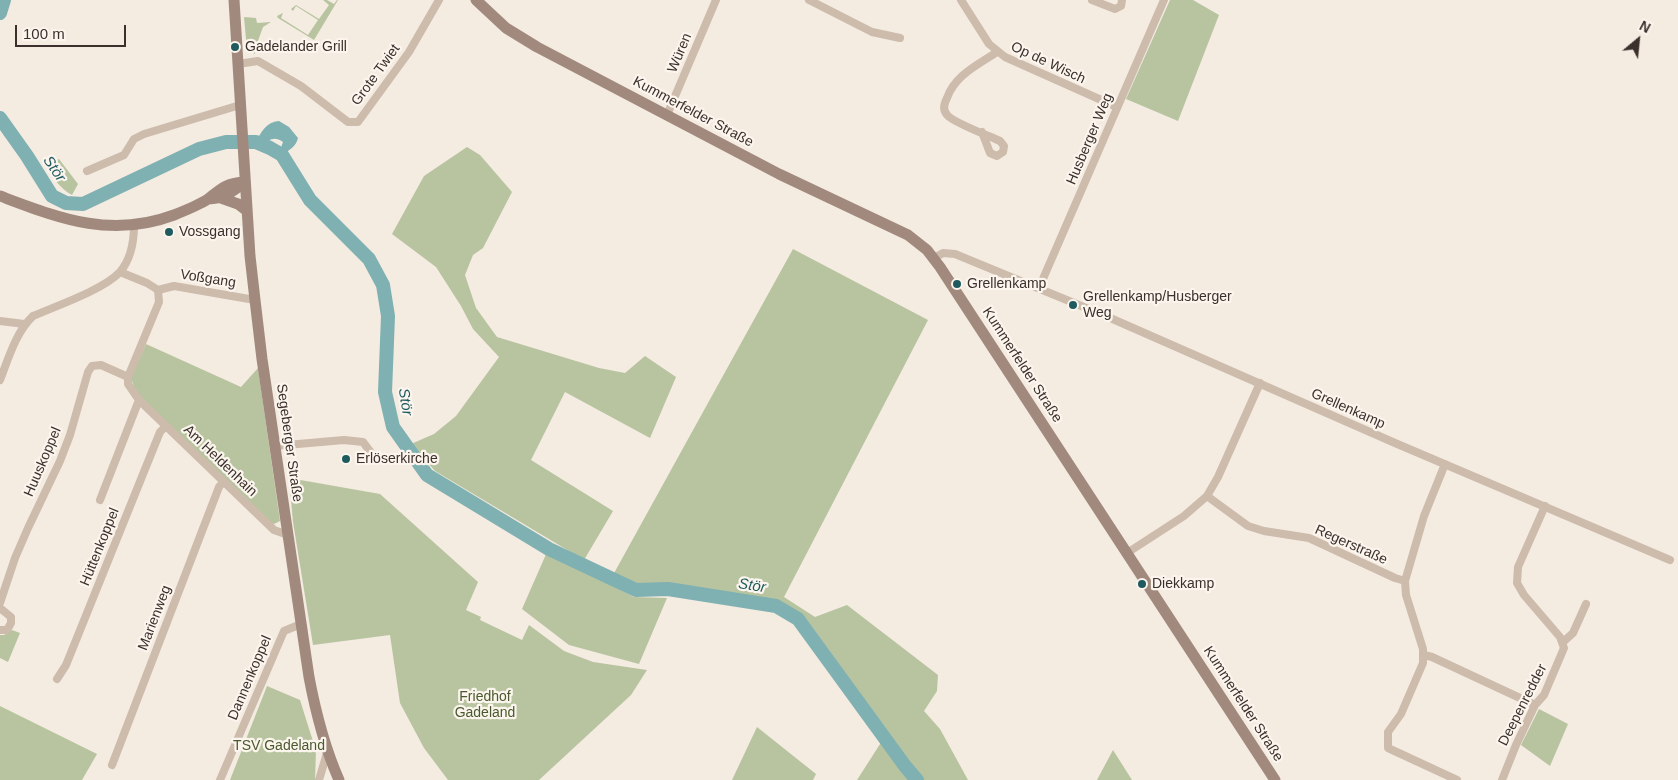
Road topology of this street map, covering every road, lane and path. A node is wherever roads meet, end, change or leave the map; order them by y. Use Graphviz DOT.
graph roads {
  1 [pos="234,0"];
  2 [pos="439,0"];
  3 [pos="476,0"];
  4 [pos="716,0"];
  5 [pos="809,0"];
  6 [pos="962,0"];
  7 [pos="1093,0"];
  8 [pos="1122,0"];
  9 [pos="1164,0"];
  10 [pos="900,38"];
  11 [pos="997,52"];
  12 [pos="238,64"];
  13 [pos="240,105"];
  14 [pos="1117,107"];
  15 [pos="667,115"];
  16 [pos="982,132"];
  17 [pos="87,171"];
  18 [pos="245,182"];
  19 [pos="0,196"];
  20 [pos="221,198"];
  21 [pos="208,199"];
  22 [pos="247,211"];
  23 [pos="134,225"];
  24 [pos="934,258"];
  25 [pos="120,272"];
  26 [pos="1039,288"];
  27 [pos="158,290"];
  28 [pos="254,300"];
  29 [pos="0,321"];
  30 [pos="24,324"];
  31 [pos="128,377"];
  32 [pos="0,380"];
  33 [pos="1260,384"];
  34 [pos="139,400"];
  35 [pos="166,426"];
  36 [pos="274,446"];
  37 [pos="372,454"];
  38 [pos="1445,464"];
  39 [pos="223,482"];
  40 [pos="1207,496"];
  41 [pos="100,500"];
  42 [pos="1545,506"];
  43 [pos="288,535"];
  44 [pos="1127,553"];
  45 [pos="1670,560"];
  46 [pos="1405,581"];
  47 [pos="0,603"];
  48 [pos="1586,604"];
  49 [pos="0,608"];
  50 [pos="301,624"];
  51 [pos="0,630"];
  52 [pos="1563,642"];
  53 [pos="1424,655"];
  54 [pos="58,679"];
  55 [pos="1535,704"];
  56 [pos="327,753"];
  57 [pos="112,765"];
  58 [pos="220,780"];
  59 [pos="320,780"];
  60 [pos="339,780"];
  61 [pos="1275,780"];
  62 [pos="1457,780"];
  63 [pos="1502,780"];
  1 -- 12 [label="street, Segeberger Straße"];
  2 -- 12 [label="street, Grote Twiet"];
  3 -- 15 [label="street, Kummerfelder Straße"];
  4 -- 15 [label="street, Würen"];
  5 -- 10 [label="street"];
  6 -- 11 [label="street, Op de Wisch"];
  7 -- 8 [label="street"];
  9 -- 14 [label="street, Husberger Weg"];
  11 -- 14 [label="street, Op de Wisch"];
  11 -- 16 [label="street, Op de Wisch"];
  12 -- 13 [label="street, Segeberger Straße"];
  13 -- 17 [label="street"];
  13 -- 18 [label="street, Segeberger Straße"];
  14 -- 26 [label="street, Husberger Weg"];
  15 -- 24 [label="street, Kummerfelder Straße"];
  18 -- 20 [label="street"];
  18 -- 21 [label="street"];
  18 -- 22 [label="street, Segeberger Straße"];
  19 -- 23 [label="street"];
  20 -- 21 [label="street"];
  20 -- 22 [label="street"];
  21 -- 23 [label="street"];
  22 -- 28 [label="street, Segeberger Straße"];
  23 -- 25 [label="street"];
  24 -- 26 [label="street, Grellenkamp"];
  24 -- 44 [label="street, Kummerfelder Straße"];
  25 -- 27 [label="street"];
  25 -- 30 [label="street"];
  26 -- 33 [label="street, Grellenkamp"];
  27 -- 28 [label="street, Voßgang"];
  27 -- 31 [label="street"];
  28 -- 36 [label="street, Segeberger Straße"];
  29 -- 30 [label="street"];
  30 -- 32 [label="street"];
  31 -- 34 [label="street, Am Heldenhain"];
  31 -- 47 [label="street, Huuskoppel"];
  33 -- 38 [label="street, Grellenkamp"];
  33 -- 40 [label="street"];
  34 -- 35 [label="street, Am Heldenhain"];
  34 -- 41 [label="street"];
  35 -- 39 [label="street, Am Heldenhain"];
  35 -- 54 [label="street, Hüttenkoppel"];
  36 -- 37 [label="street"];
  36 -- 43 [label="street, Segeberger Straße"];
  38 -- 42 [label="street, Grellenkamp"];
  38 -- 46 [label="street"];
  39 -- 43 [label="street, Am Heldenhain"];
  39 -- 57 [label="street, Marienweg"];
  40 -- 44 [label="street"];
  40 -- 46 [label="street, Regerstraße"];
  42 -- 45 [label="street, Grellenkamp"];
  42 -- 52 [label="street"];
  43 -- 50 [label="street, Segeberger Straße"];
  44 -- 61 [label="street, Kummerfelder Straße"];
  46 -- 53 [label="street"];
  48 -- 52 [label="street, Deepenredder"];
  49 -- 51 [label="street"];
  50 -- 56 [label="street, Segeberger Straße"];
  50 -- 58 [label="street, Dannenkoppel"];
  52 -- 55 [label="street, Deepenredder"];
  53 -- 55 [label="street"];
  53 -- 62 [label="street"];
  55 -- 63 [label="street, Deepenredder"];
  56 -- 59 [label="street"];
  56 -- 60 [label="street, Segeberger Straße"];
}
